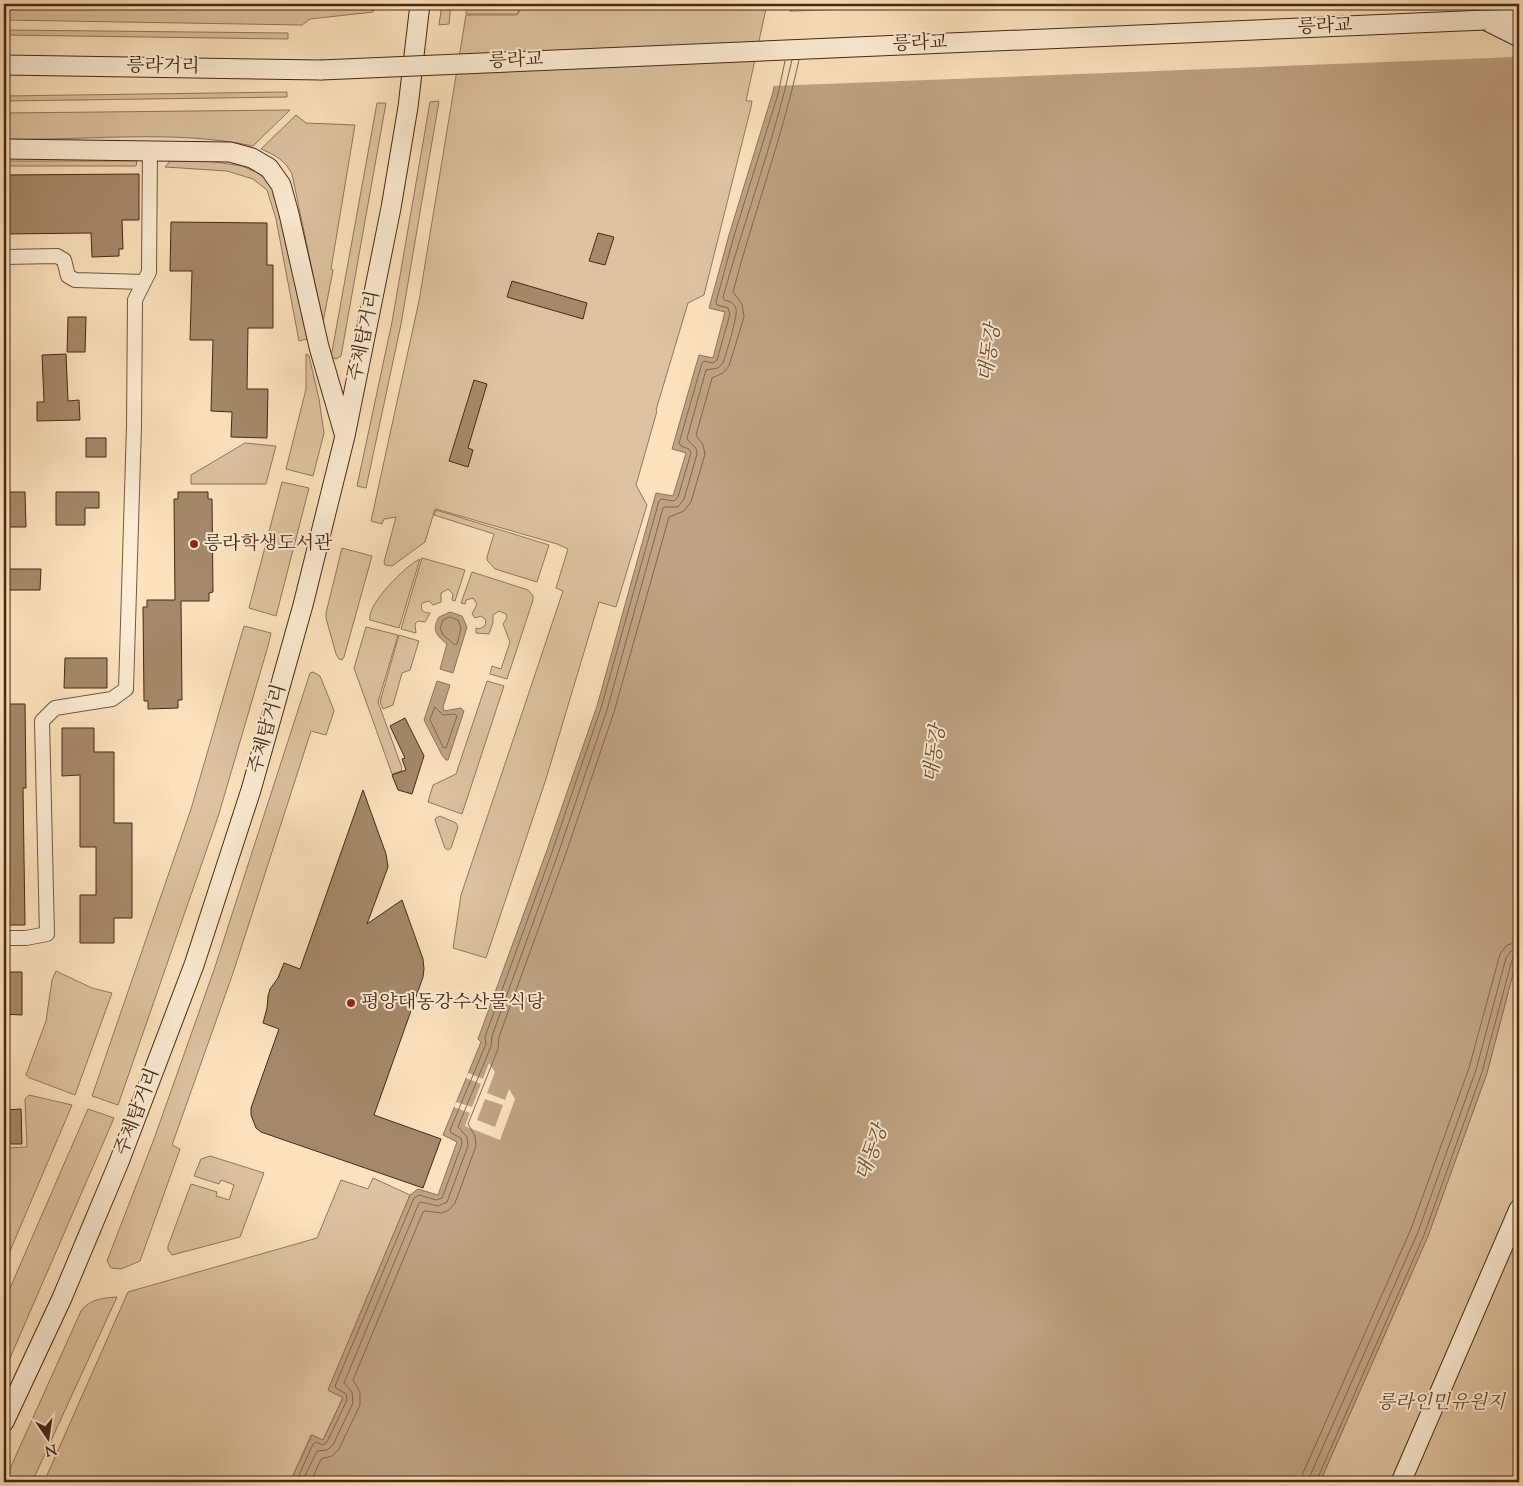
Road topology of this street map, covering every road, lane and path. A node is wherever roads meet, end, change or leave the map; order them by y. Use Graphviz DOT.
graph roads {
  1 [pos="420,4"];
  2 [pos="1519,19"];
  3 [pos="1485,20"];
  4 [pos="1519,37"];
  5 [pos="4,65"];
  6 [pos="321,70"];
  7 [pos="4,149"];
  8 [pos="150,150"];
  9 [pos="4,257"];
  10 [pos="144,282"];
  11 [pos="345,436"];
  12 [pos="4,938"];
  13 [pos="1519,1208"];
  14 [pos="4,1422"];
  15 [pos="1401,1482"];
  1 -- 11 [label="main road, 주체탑거리"];
  2 -- 3 [label="main road, 릉라교"];
  3 -- 4 [label="main road"];
  3 -- 6 [label="main road, 릉라교, bridge"];
  5 -- 6 [label="main road, 릉라거리"];
  7 -- 8 [label="main road"];
  8 -- 10 [label="street"];
  8 -- 11 [label="main road"];
  9 -- 10 [label="street"];
  10 -- 12 [label="street"];
  11 -- 14 [label="main road, 주체탑거리"];
  13 -- 15 [label="main road"];
}
